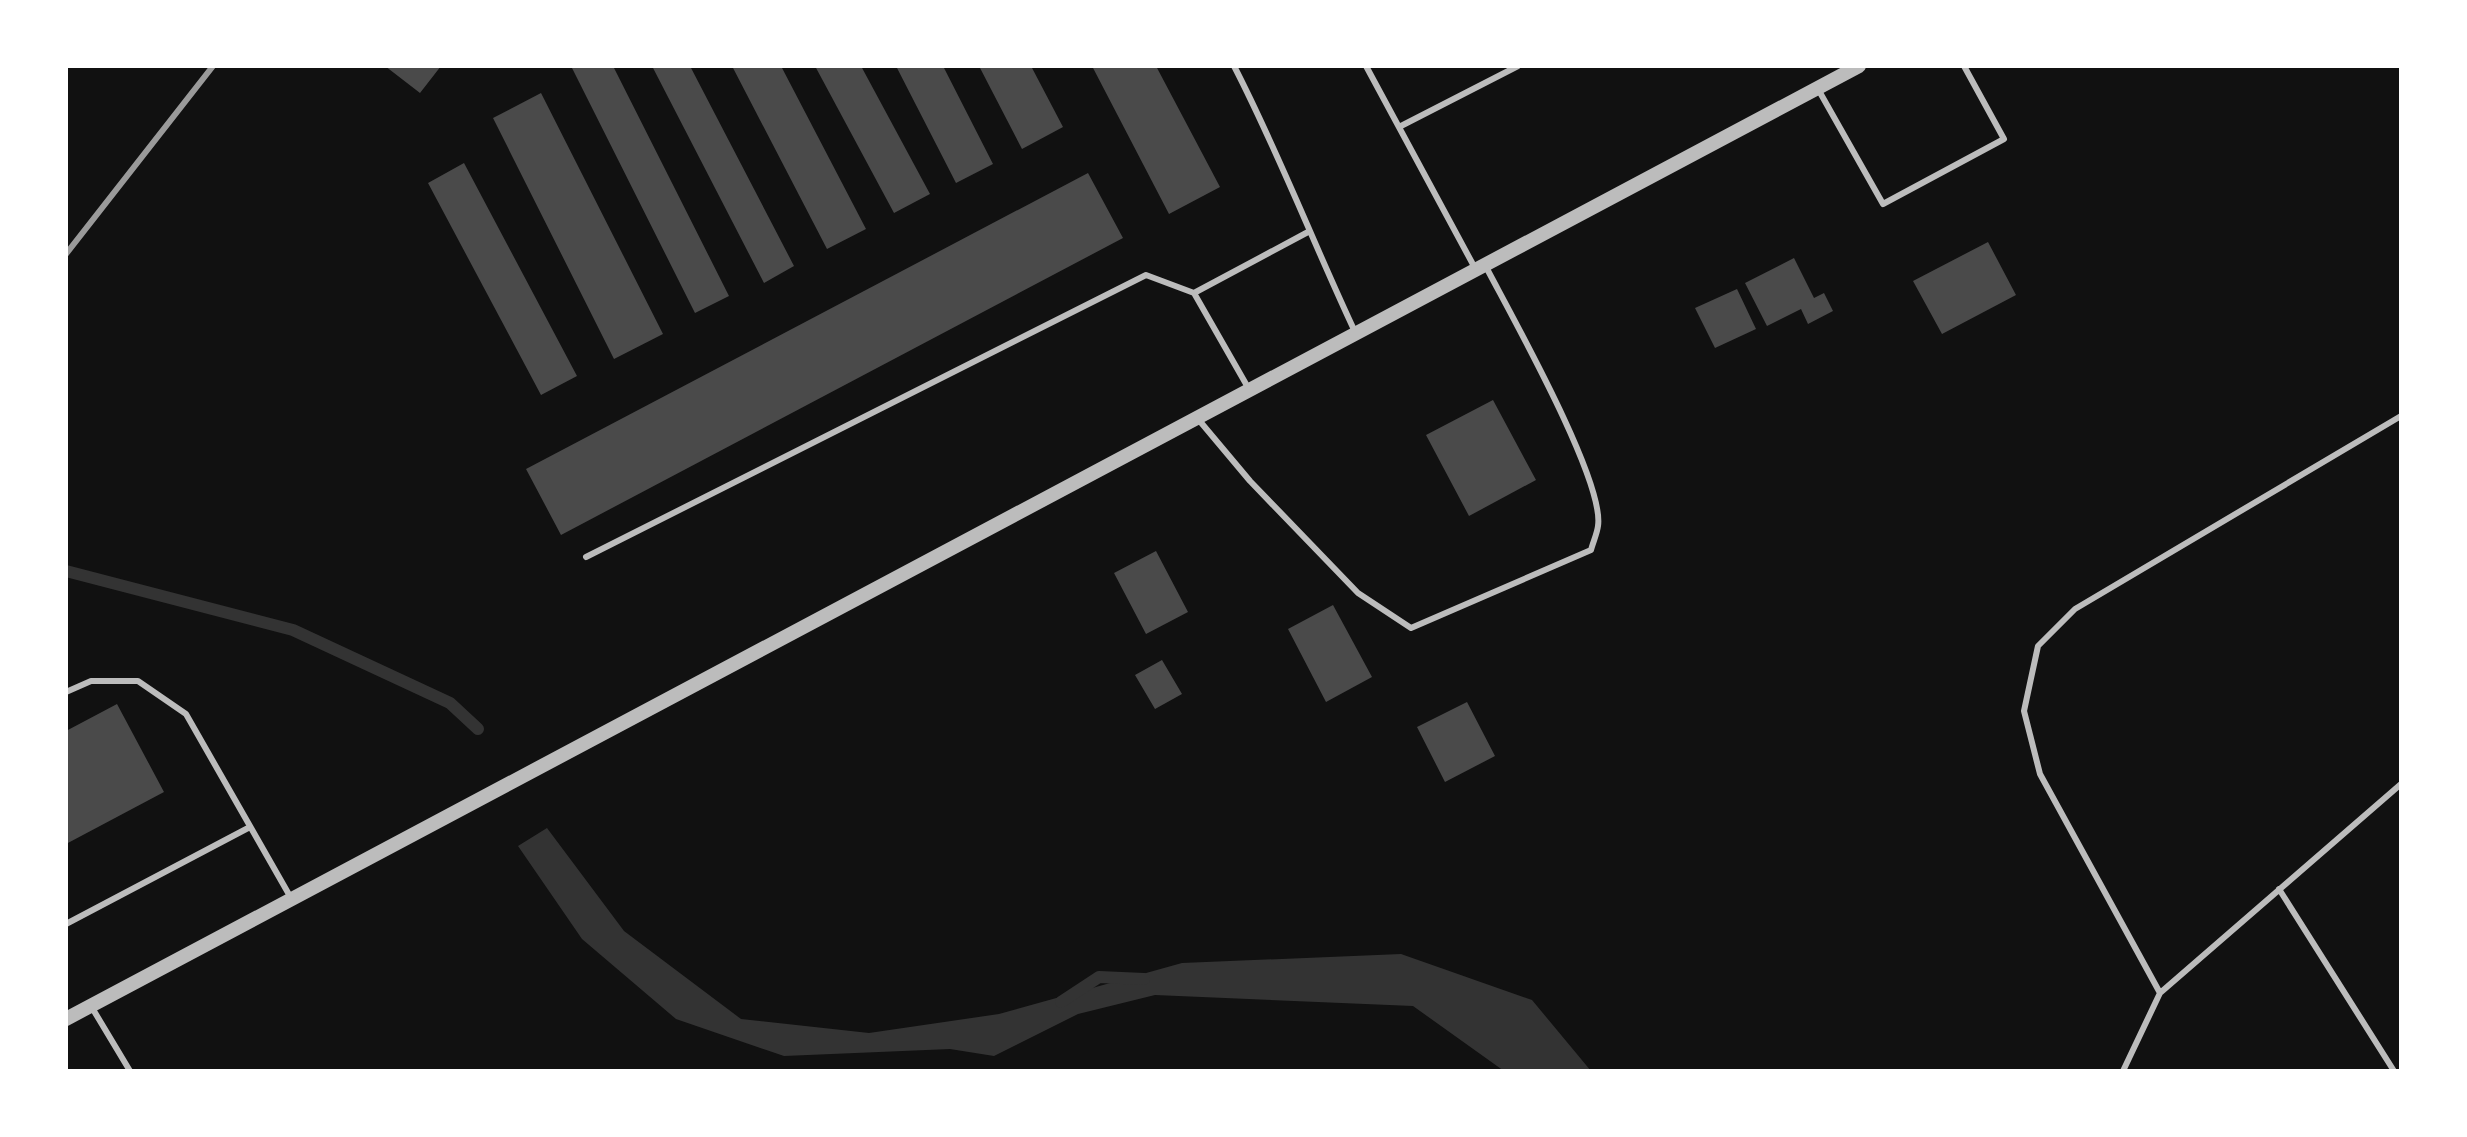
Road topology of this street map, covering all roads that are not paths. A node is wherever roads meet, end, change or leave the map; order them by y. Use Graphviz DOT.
graph roads {
  1 [pos="1234,66"];
  2 [pos="1366,66"];
  3 [pos="1518,66"];
  4 [pos="1859,66"];
  5 [pos="1964,66"];
  6 [pos="1817,88"];
  7 [pos="1399,127"];
  8 [pos="1308,232"];
  9 [pos="1481,267"];
  10 [pos="1194,293"];
  11 [pos="1356,334"];
  12 [pos="1250,391"];
  13 [pos="2401,416"];
  14 [pos="1198,419"];
  15 [pos="586,557"];
  16 [pos="66,692"];
  17 [pos="2401,784"];
  18 [pos="250,827"];
  19 [pos="2279,889"];
  20 [pos="292,901"];
  21 [pos="66,924"];
  22 [pos="2160,993"];
  23 [pos="91,1006"];
  24 [pos="66,1019"];
  25 [pos="130,1071"];
  26 [pos="2123,1071"];
  27 [pos="2394,1071"];
  1 -- 8 [label="lane"];
  2 -- 7 [label="lane"];
  3 -- 7 [label="lane"];
  4 -- 6 [label="street"];
  5 -- 6 [label="lane"];
  6 -- 9 [label="street"];
  7 -- 9 [label="lane"];
  8 -- 10 [label="lane"];
  8 -- 11 [label="lane"];
  9 -- 11 [label="street"];
  9 -- 14 [label="lane"];
  10 -- 12 [label="lane"];
  10 -- 15 [label="lane"];
  11 -- 12 [label="street"];
  12 -- 14 [label="street"];
  13 -- 22 [label="lane"];
  14 -- 20 [label="street"];
  16 -- 18 [label="lane"];
  17 -- 19 [label="lane"];
  18 -- 20 [label="lane"];
  18 -- 21 [label="lane"];
  19 -- 22 [label="lane"];
  19 -- 27 [label="lane"];
  20 -- 23 [label="street"];
  22 -- 26 [label="lane"];
  23 -- 24 [label="street"];
  23 -- 25 [label="lane"];
}
